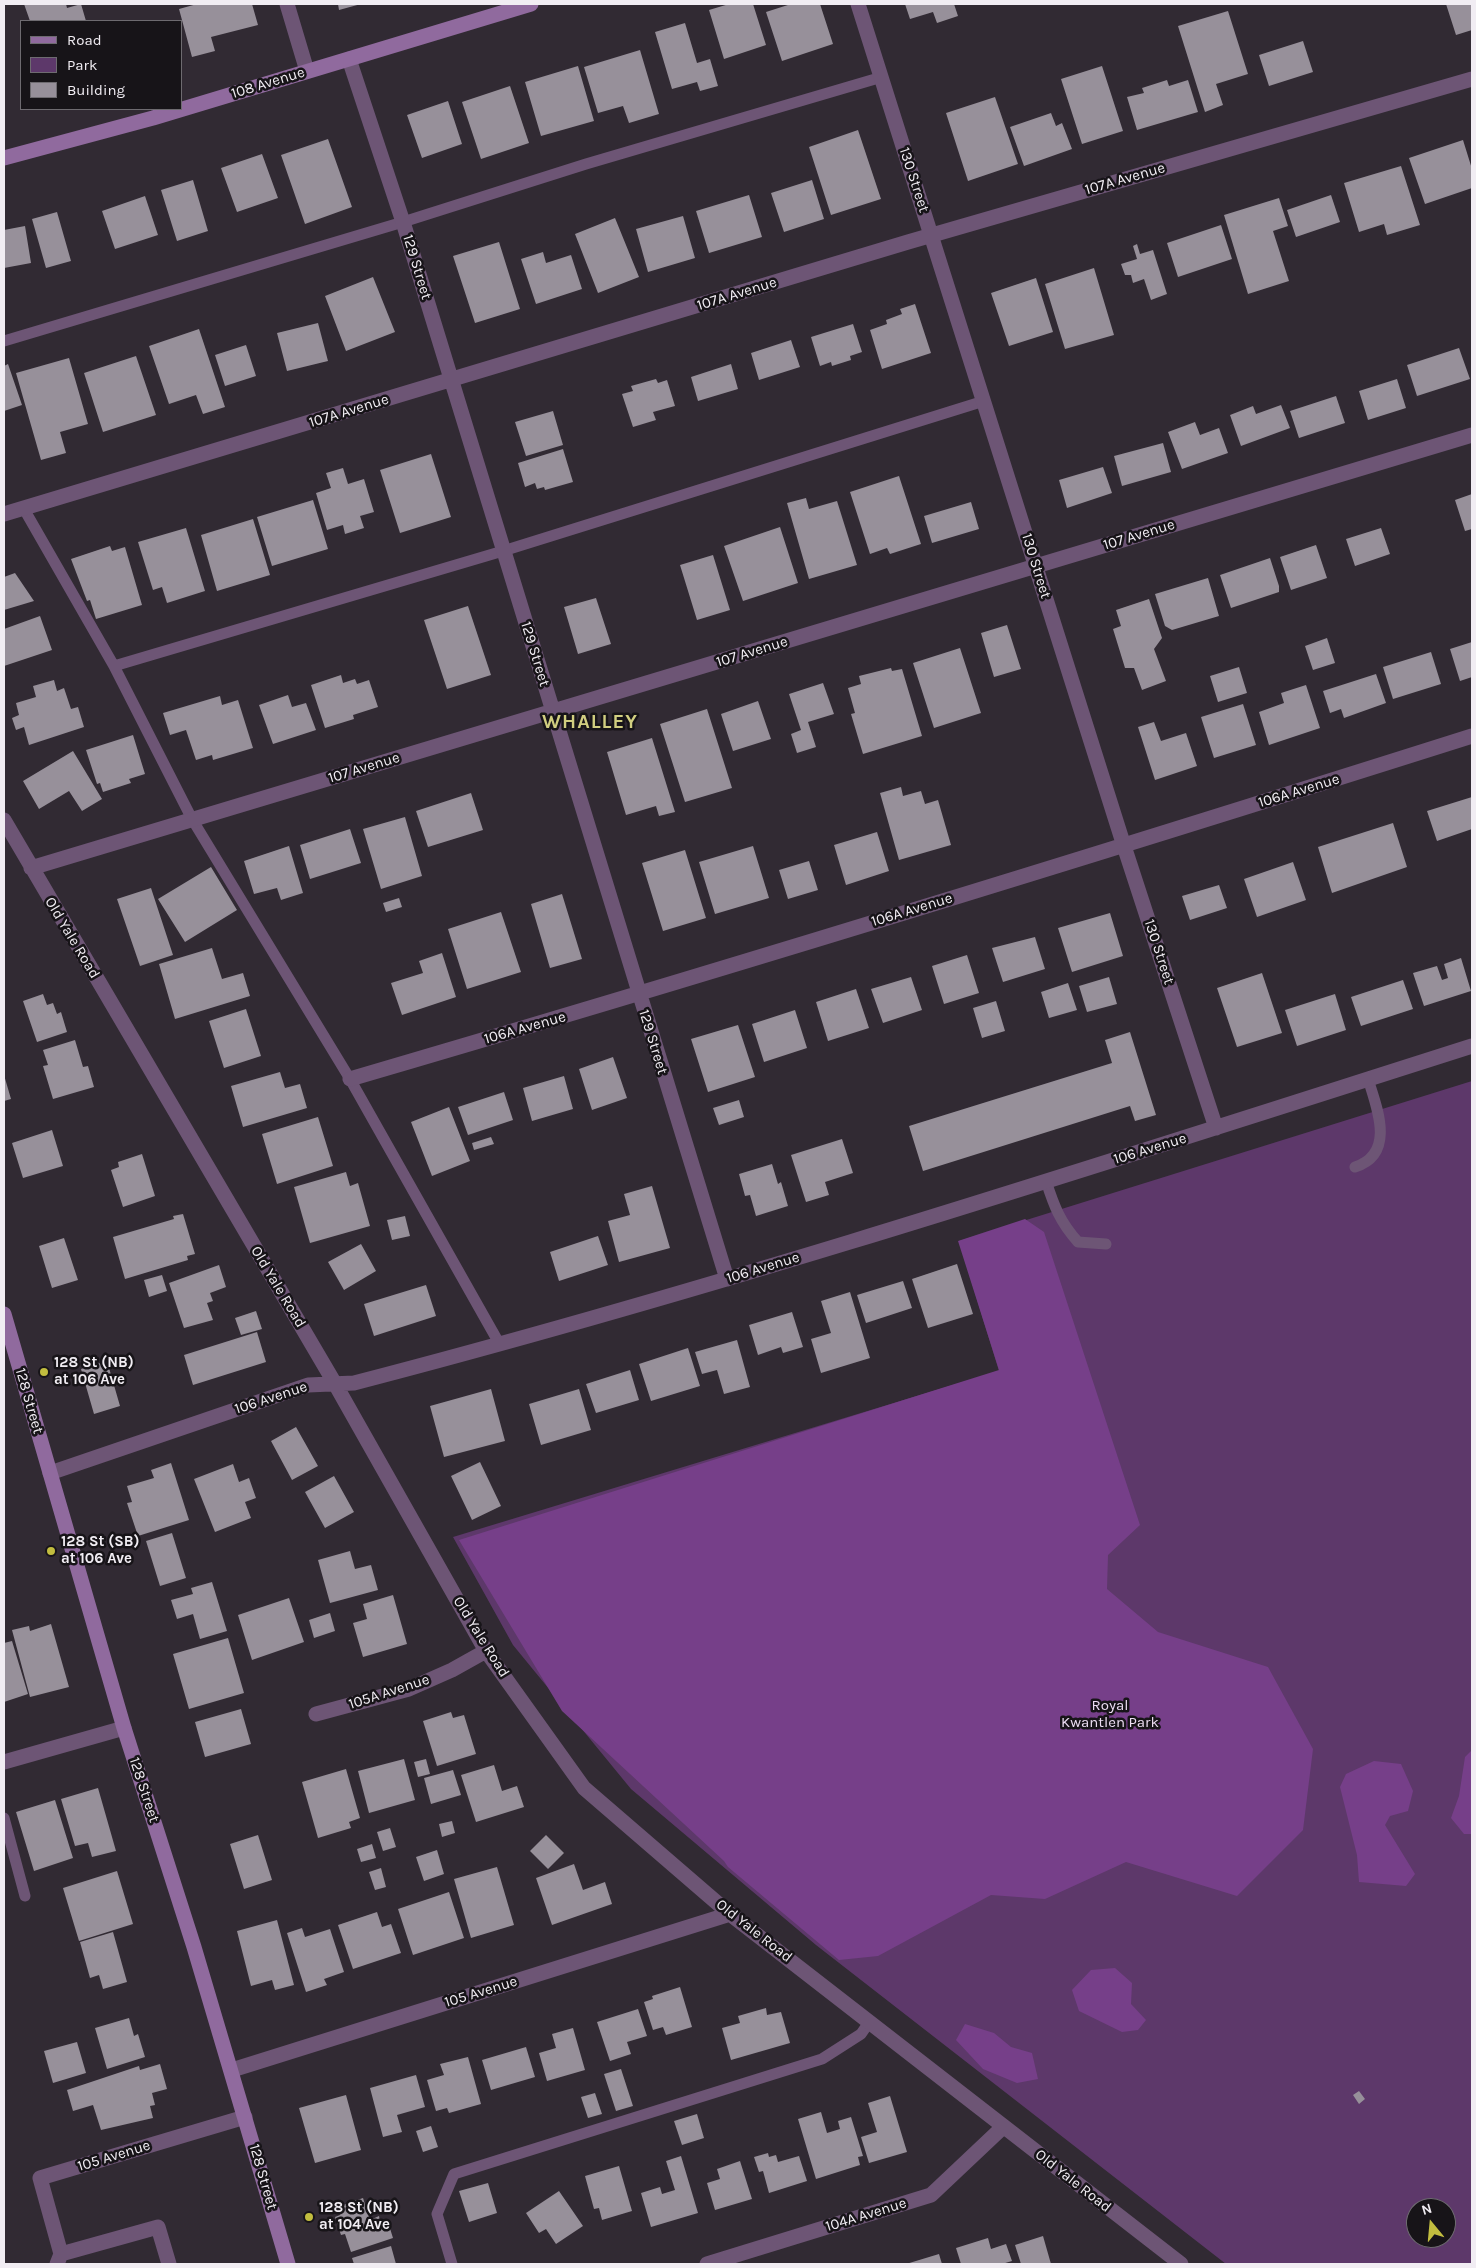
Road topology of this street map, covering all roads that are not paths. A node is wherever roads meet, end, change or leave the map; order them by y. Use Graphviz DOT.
graph roads {
  1 [pos="287,4"];
  2 [pos="530,4"];
  3 [pos="858,4"];
  4 [pos="349,59"];
  5 [pos="307,71"];
  6 [pos="882,76"];
  7 [pos="1472,79"];
  8 [pos="182,109"];
  9 [pos="179,110"];
  10 [pos="4,158"];
  11 [pos="403,222"];
  12 [pos="932,235"];
  13 [pos="4,341"];
  14 [pos="451,379"];
  15 [pos="984,401"];
  16 [pos="1472,435"];
  17 [pos="24,509"];
  18 [pos="4,514"];
  19 [pos="503,550"];
  20 [pos="1036,566"];
  21 [pos="114,666"];
  22 [pos="553,712"];
  23 [pos="1472,736"];
  24 [pos="192,819"];
  25 [pos="4,820"];
  26 [pos="1124,846"];
  27 [pos="31,868"];
  28 [pos="639,994"];
  29 [pos="1472,1046"];
  30 [pos="350,1079"];
  31 [pos="1368,1079"];
  32 [pos="1216,1128"];
  33 [pos="1355,1167"];
  34 [pos="1046,1181"];
  35 [pos="1106,1244"];
  36 [pos="727,1279"];
  37 [pos="4,1314"];
  38 [pos="499,1343"];
  39 [pos="334,1382"];
  40 [pos="50,1472"];
  41 [pos="486,1651"];
  42 [pos="316,1714"];
  43 [pos="124,1728"];
  44 [pos="4,1762"];
  45 [pos="4,1818"];
  46 [pos="24,1896"];
  47 [pos="730,1914"];
  48 [pos="870,2021"];
  49 [pos="232,2070"];
  50 [pos="245,2117"];
  51 [pos="1003,2127"];
  52 [pos="59,2259"];
  53 [pos="1178,2263"];
  54 [pos="169,2264"];
  55 [pos="288,2264"];
  56 [pos="452,2264"];
  57 [pos="707,2264"];
  1 -- 5 [label="street"];
  2 -- 4 [label="main road, 108 Avenue"];
  3 -- 6 [label="street, 130 Street"];
  4 -- 5 [label="main road, 108 Avenue"];
  4 -- 11 [label="street, 129 Street"];
  5 -- 8 [label="main road, 108 Avenue"];
  6 -- 11 [label="lane"];
  6 -- 12 [label="street, 130 Street"];
  7 -- 12 [label="street, 107A Avenue"];
  9 -- 10 [label="main road, 108 Avenue"];
  11 -- 13 [label="lane"];
  11 -- 14 [label="street, 129 Street"];
  12 -- 14 [label="street, 107A Avenue"];
  12 -- 15 [label="street, 130 Street"];
  14 -- 17 [label="street, 107A Avenue"];
  14 -- 19 [label="street, 129 Street"];
  15 -- 19 [label="lane"];
  15 -- 20 [label="street, 130 Street"];
  16 -- 20 [label="street, 107 Avenue"];
  17 -- 18 [label="street, 107A Avenue"];
  17 -- 21 [label="lane"];
  19 -- 21 [label="lane"];
  19 -- 22 [label="street, 129 Street"];
  20 -- 22 [label="street, 107 Avenue"];
  20 -- 26 [label="street, 130 Street"];
  21 -- 24 [label="lane"];
  22 -- 24 [label="street, 107 Avenue"];
  22 -- 28 [label="street, 129 Street"];
  23 -- 26 [label="street, 106A Avenue"];
  24 -- 27 [label="street, 107 Avenue"];
  24 -- 30 [label="lane"];
  25 -- 27 [label="street, Old Yale Road"];
  26 -- 28 [label="street, 106A Avenue"];
  26 -- 32 [label="street, 130 Street"];
  27 -- 39 [label="street, Old Yale Road"];
  28 -- 30 [label="street, 106A Avenue"];
  28 -- 36 [label="street, 129 Street"];
  29 -- 31 [label="street, 106 Avenue"];
  30 -- 38 [label="lane"];
  31 -- 32 [label="street, 106 Avenue"];
  31 -- 33 [label="lane"];
  32 -- 34 [label="street, 106 Avenue"];
  34 -- 35 [label="lane"];
  34 -- 36 [label="street, 106 Avenue"];
  36 -- 38 [label="street, 106 Avenue"];
  37 -- 40 [label="main road, 128 Street"];
  38 -- 39 [label="street, 106 Avenue"];
  39 -- 40 [label="street, 106 Avenue"];
  39 -- 41 [label="street, Old Yale Road"];
  40 -- 43 [label="main road, 128 Street"];
  41 -- 42 [label="street, 105A Avenue"];
  41 -- 47 [label="street, Old Yale Road"];
  43 -- 44 [label="street"];
  43 -- 49 [label="main road, 128 Street"];
  45 -- 46 [label="lane"];
  47 -- 48 [label="street, Old Yale Road"];
  47 -- 49 [label="street, 105 Avenue"];
  48 -- 51 [label="street, Old Yale Road"];
  48 -- 56 [label="lane"];
  49 -- 50 [label="main road, 128 Street"];
  50 -- 52 [label="street, 105 Avenue"];
  50 -- 55 [label="main road, 128 Street"];
  51 -- 53 [label="street, Old Yale Road"];
  51 -- 57 [label="street, 104A Avenue"];
  52 -- 54 [label="street"];
}
